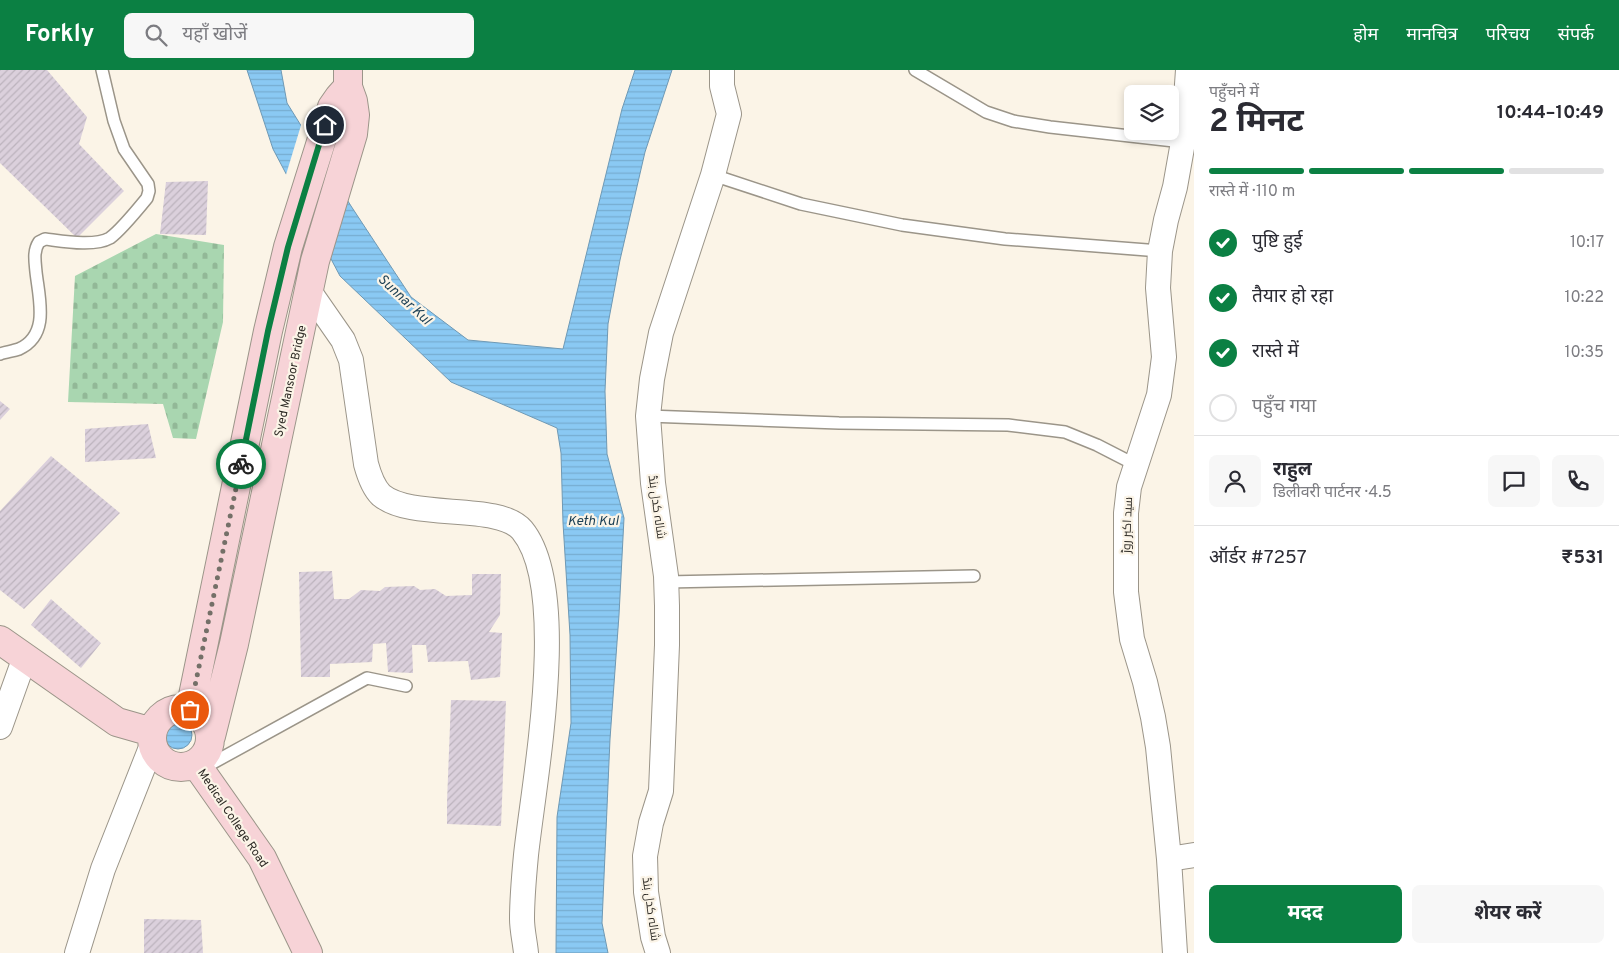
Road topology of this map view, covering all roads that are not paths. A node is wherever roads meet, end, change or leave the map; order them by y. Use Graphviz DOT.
graph roads {
  1 [pos="102,70"];
  2 [pos="722,70"];
  3 [pos="915,70"];
  4 [pos="1188,70"];
  5 [pos="348,78"];
  6 [pos="1183,142"];
  7 [pos="714,175"];
  8 [pos="1160,251"];
  9 [pos="309,290"];
  10 [pos="0,354"];
  11 [pos="648,416"];
  12 [pos="1136,465"];
  13 [pos="974,576"];
  14 [pos="666,582"];
  15 [pos="0,640"];
  16 [pos="25,657"];
  17 [pos="406,686"];
  18 [pos="190,710"];
  19 [pos="0,727"];
  20 [pos="211,736"];
  21 [pos="152,739"];
  22 [pos="198,767"];
  23 [pos="1194,856"];
  24 [pos="1169,859"];
  25 [pos="77,953"];
  26 [pos="308,953"];
  27 [pos="526,953"];
  28 [pos="658,953"];
  29 [pos="1175,953"];
  1 -- 10 [label="lane"];
  2 -- 7 [label="street, شالہ کدل بنڈ"];
  3 -- 6 [label="lane"];
  4 -- 6 [label="street, سید اکبر روڑ"];
  5 -- 9 [label="main road, Syed Mansoor Bridge"];
  5 -- 18 [label="main road"];
  6 -- 8 [label="street, سید اکبر روڑ"];
  7 -- 8 [label="lane"];
  7 -- 11 [label="street, شالہ کدل بنڈ"];
  8 -- 12 [label="street, سید اکبر روڑ"];
  9 -- 20 [label="main road, Syed Mansoor Bridge"];
  9 -- 27 [label="street"];
  11 -- 12 [label="lane"];
  11 -- 14 [label="street, شالہ کدل بنڈ"];
  12 -- 24 [label="street, سید اکبر روڑ"];
  13 -- 14 [label="lane"];
  14 -- 28 [label="street, شالہ کدل بنڈ"];
  15 -- 16 [label="main road"];
  16 -- 19 [label="street"];
  16 -- 21 [label="main road"];
  17 -- 22 [label="lane"];
  18 -- 20 [label="main road"];
  18 -- 21 [label="main road"];
  20 -- 22 [label="main road"];
  21 -- 22 [label="main road"];
  21 -- 25 [label="street"];
  22 -- 26 [label="main road, Medical College Road"];
  23 -- 24 [label="street"];
  24 -- 29 [label="street, سید اکبر روڑ"];
}
